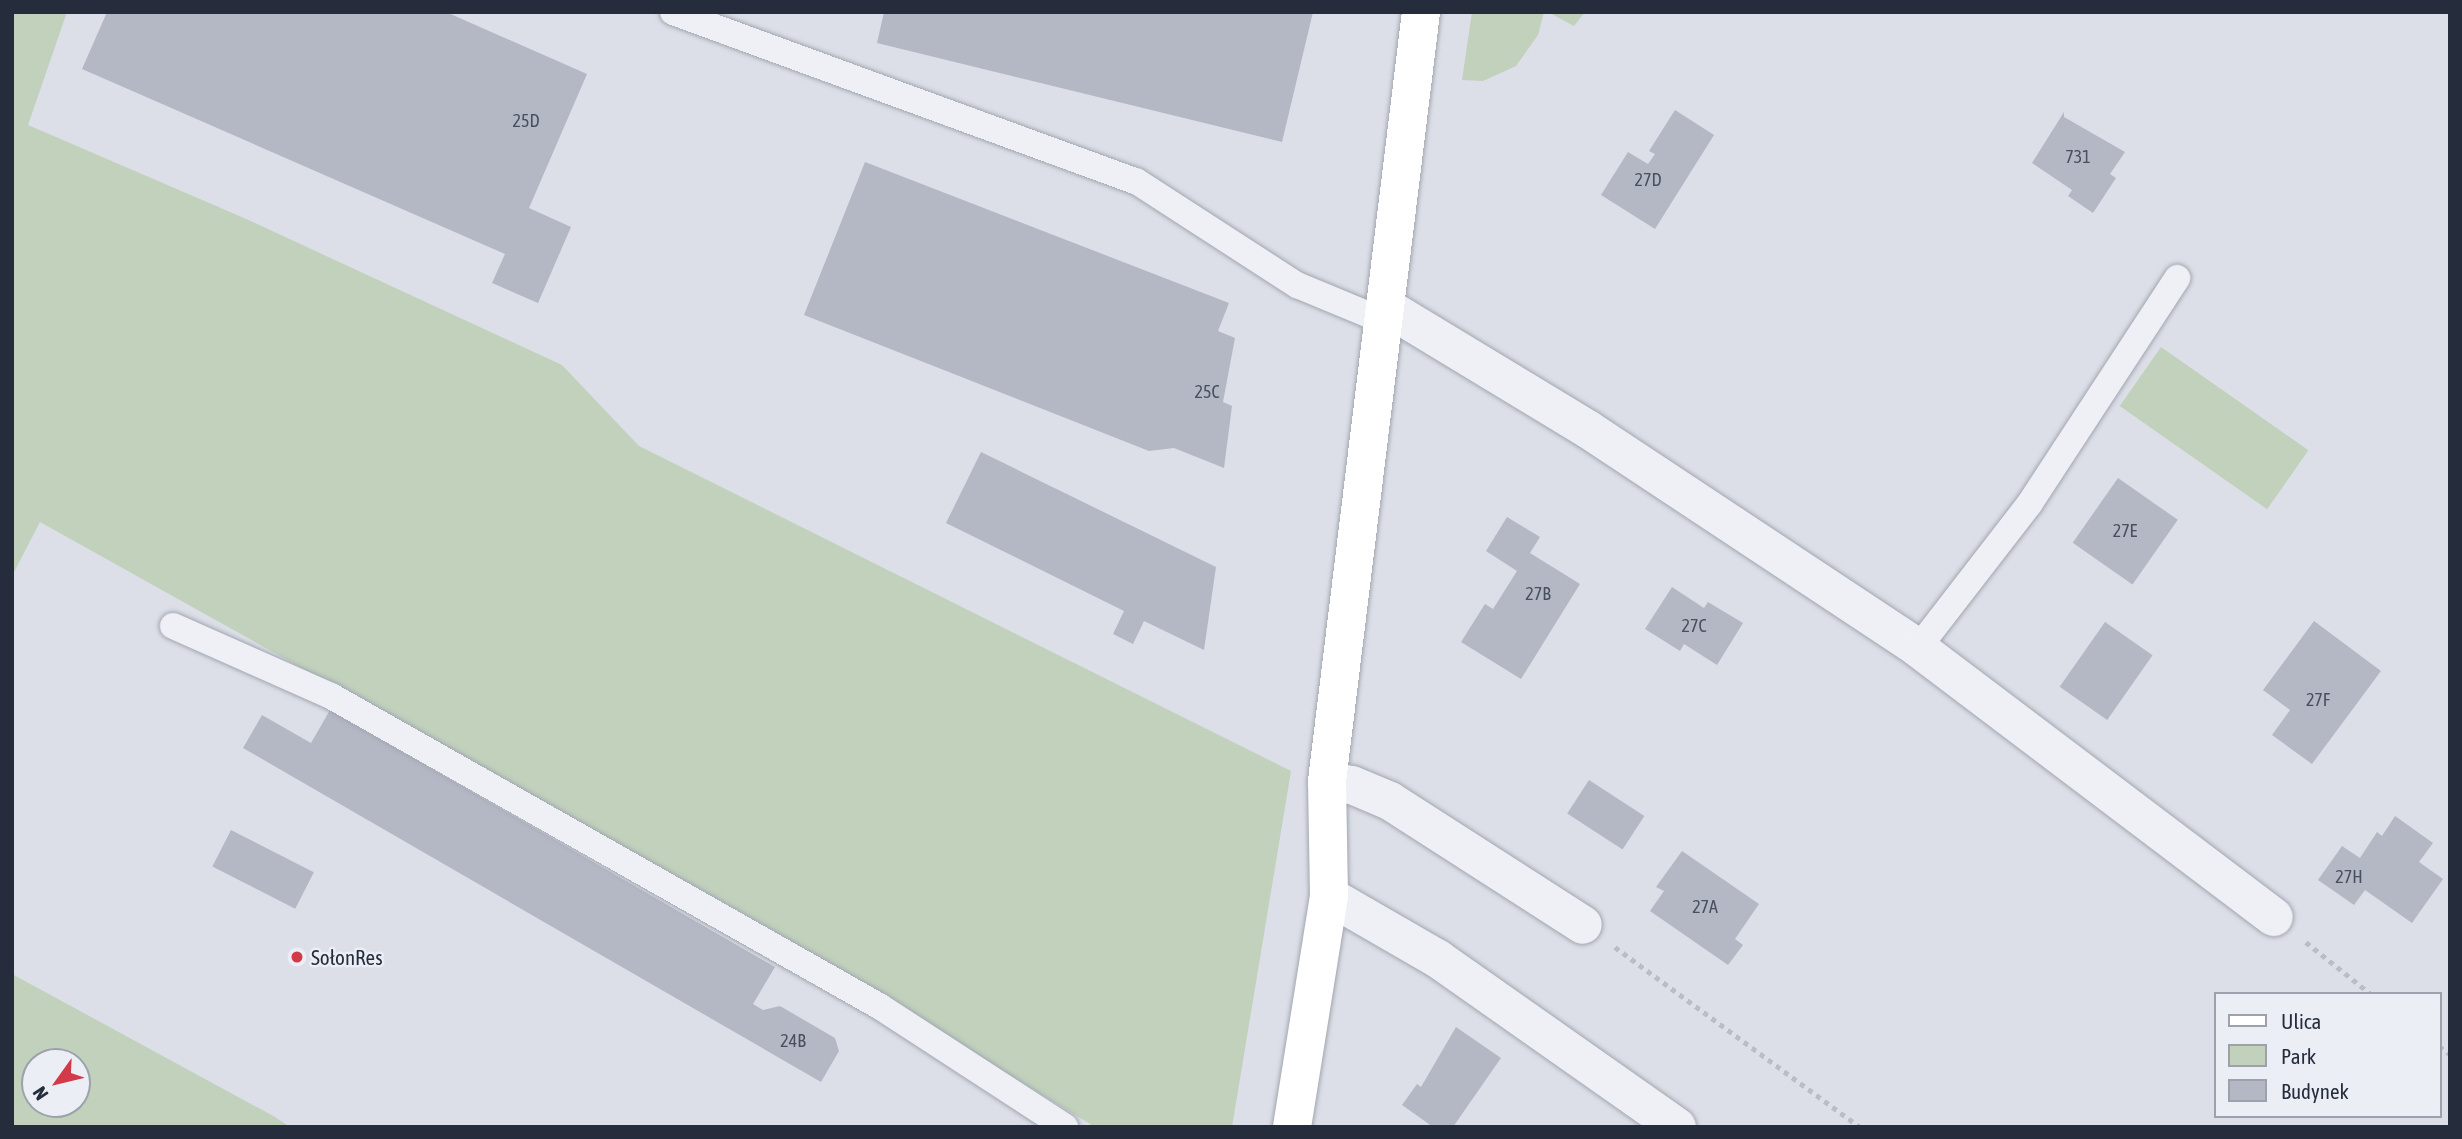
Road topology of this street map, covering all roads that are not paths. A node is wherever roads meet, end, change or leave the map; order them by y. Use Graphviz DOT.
graph roads {
  1 [pos="673,12"];
  2 [pos="1421,12"];
  3 [pos="2177,278"];
  4 [pos="1385,314"];
  5 [pos="173,626"];
  6 [pos="1918,648"];
  7 [pos="1327,781"];
  8 [pos="1329,896"];
  9 [pos="2274,917"];
  10 [pos="1583,925"];
  11 [pos="1065,1127"];
  12 [pos="1292,1127"];
  13 [pos="1677,1127"];
  1 -- 4 [label="lane"];
  2 -- 4 [label="street"];
  3 -- 6 [label="lane"];
  4 -- 6 [label="street"];
  4 -- 7 [label="street"];
  5 -- 11 [label="lane"];
  6 -- 9 [label="street"];
  7 -- 8 [label="street"];
  7 -- 10 [label="street"];
  8 -- 12 [label="street"];
  8 -- 13 [label="street"];
}
